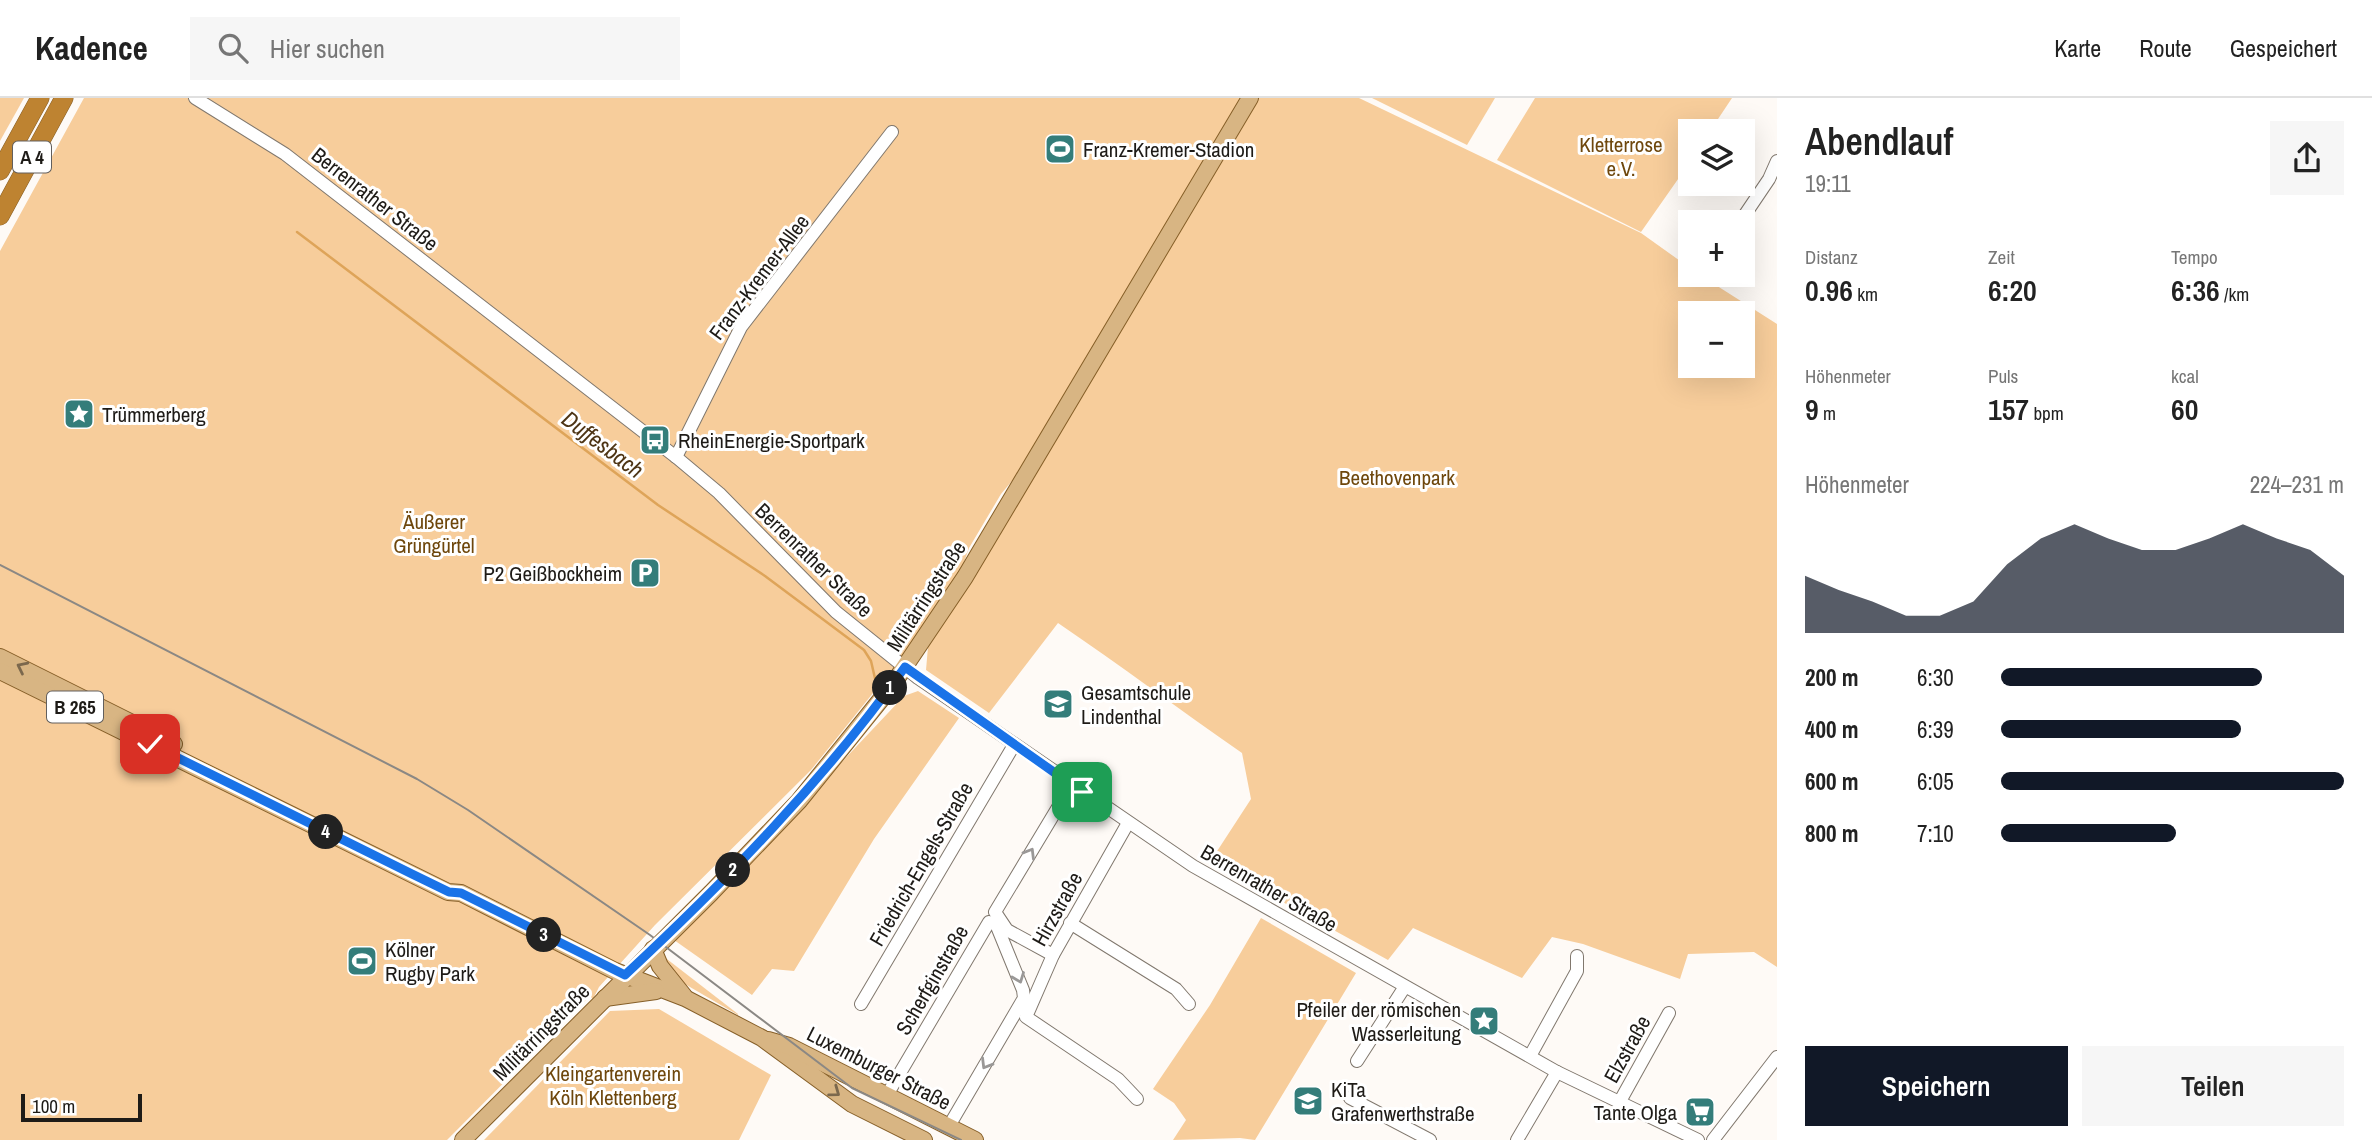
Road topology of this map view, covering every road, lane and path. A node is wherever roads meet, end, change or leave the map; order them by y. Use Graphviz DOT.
graph roads {
  1 [pos="40,98"];
  2 [pos="64,98"];
  3 [pos="195,98"];
  4 [pos="1250,98"];
  5 [pos="892,132"];
  6 [pos="1777,163"];
  7 [pos="0,171"];
  8 [pos="1748,210"];
  9 [pos="0,216"];
  10 [pos="676,457"];
  11 [pos="0,657"];
  12 [pos="905,667"];
  13 [pos="0,671"];
  14 [pos="1014,745"];
  15 [pos="1072,785"];
  16 [pos="1128,823"];
  17 [pos="461,893"];
  18 [pos="992,917"];
  19 [pos="1070,923"];
  20 [pos="653,949"];
  21 [pos="1053,955"];
  22 [pos="1577,956"];
  23 [pos="596,961"];
  24 [pos="625,975"];
  25 [pos="1404,988"];
  26 [pos="667,991"];
  27 [pos="603,998"];
  28 [pos="685,998"];
  29 [pos="861,1004"];
  30 [pos="1189,1004"];
  31 [pos="1023,1012"];
  32 [pos="1669,1013"];
  33 [pos="762,1038"];
  34 [pos="1530,1056"];
  35 [pos="1777,1056"];
  36 [pos="1357,1061"];
  37 [pos="1557,1072"];
  38 [pos="887,1095"];
  39 [pos="1350,1098"];
  40 [pos="1137,1099"];
  41 [pos="1619,1103"];
  42 [pos="912,1107"];
  43 [pos="887,1124"];
  44 [pos="949,1126"];
  45 [pos="463,1140"];
  46 [pos="924,1140"];
  47 [pos="975,1140"];
  48 [pos="1430,1140"];
  49 [pos="1517,1140"];
  50 [pos="1698,1140"];
  51 [pos="1713,1140"];
  1 -- 7 [label="highway, A 4"];
  2 -- 9 [label="highway, A 4"];
  3 -- 10 [label="street, Berrenrather Straße"];
  4 -- 12 [label="main road, Militärringstraße"];
  5 -- 10 [label="street, Franz-Kremer-Allee"];
  6 -- 8 [label="street"];
  10 -- 12 [label="street, Berrenrather Straße"];
  17 -- 11 [label="main road, Luxemburger Straße / B 265, one-way"];
  12 -- 14 [label="street, Berrenrather Straße"];
  12 -- 20 [label="main road, Militärringstraße"];
  13 -- 17 [label="main road, Luxemburger Straße / B 265"];
  14 -- 15 [label="street, Berrenrather Straße"];
  14 -- 29 [label="street, Friedrich-Engels-Straße"];
  15 -- 16 [label="street, Berrenrather Straße"];
  18 -- 15 [label="street, Scherfginstraße, one-way"];
  16 -- 19 [label="street, Hirzstraße"];
  16 -- 25 [label="street, Berrenrather Straße"];
  17 -- 23 [label="main road, Luxemburger Straße / B 265"];
  18 -- 21 [label="street"];
  18 -- 31 [label="street, one-way"];
  18 -- 38 [label="street, Scherfginstraße"];
  19 -- 21 [label="street, Hirzstraße"];
  19 -- 30 [label="street"];
  20 -- 24 [label="main road, Militärringstraße"];
  20 -- 28 [label="main road"];
  21 -- 31 [label="street, Hirzstraße"];
  22 -- 34 [label="street"];
  23 -- 24 [label="main road, Luxemburger Straße / B 265"];
  23 -- 27 [label="main road"];
  24 -- 26 [label="main road, Luxemburger Straße / B 265"];
  24 -- 27 [label="main road, Militärringstraße"];
  25 -- 34 [label="street, Berrenrather Straße"];
  25 -- 36 [label="street"];
  26 -- 27 [label="main road"];
  26 -- 28 [label="main road, Luxemburger Straße / B 265"];
  27 -- 45 [label="main road, Militärringstraße"];
  28 -- 33 [label="main road, Luxemburger Straße / B 265"];
  31 -- 40 [label="street"];
  31 -- 44 [label="street, Hirzstraße, one-way"];
  32 -- 41 [label="street, Elzstraße"];
  33 -- 38 [label="main road, Luxemburger Straße / B 265"];
  33 -- 43 [label="main road, Luxemburger Straße / B 265, one-way"];
  34 -- 37 [label="street, Berrenrather Straße"];
  35 -- 51 [label="street"];
  37 -- 41 [label="street, Berrenrather Straße"];
  37 -- 49 [label="street"];
  38 -- 42 [label="main road, Luxemburger Straße / B 265"];
  39 -- 48 [label="street"];
  41 -- 50 [label="street, Berrenrather Straße"];
  42 -- 43 [label="main road"];
  42 -- 44 [label="main road, Luxemburger Straße / B 265"];
  43 -- 46 [label="main road, Luxemburger Straße / B 265"];
  44 -- 47 [label="main road, Luxemburger Straße / B 265"];
}
